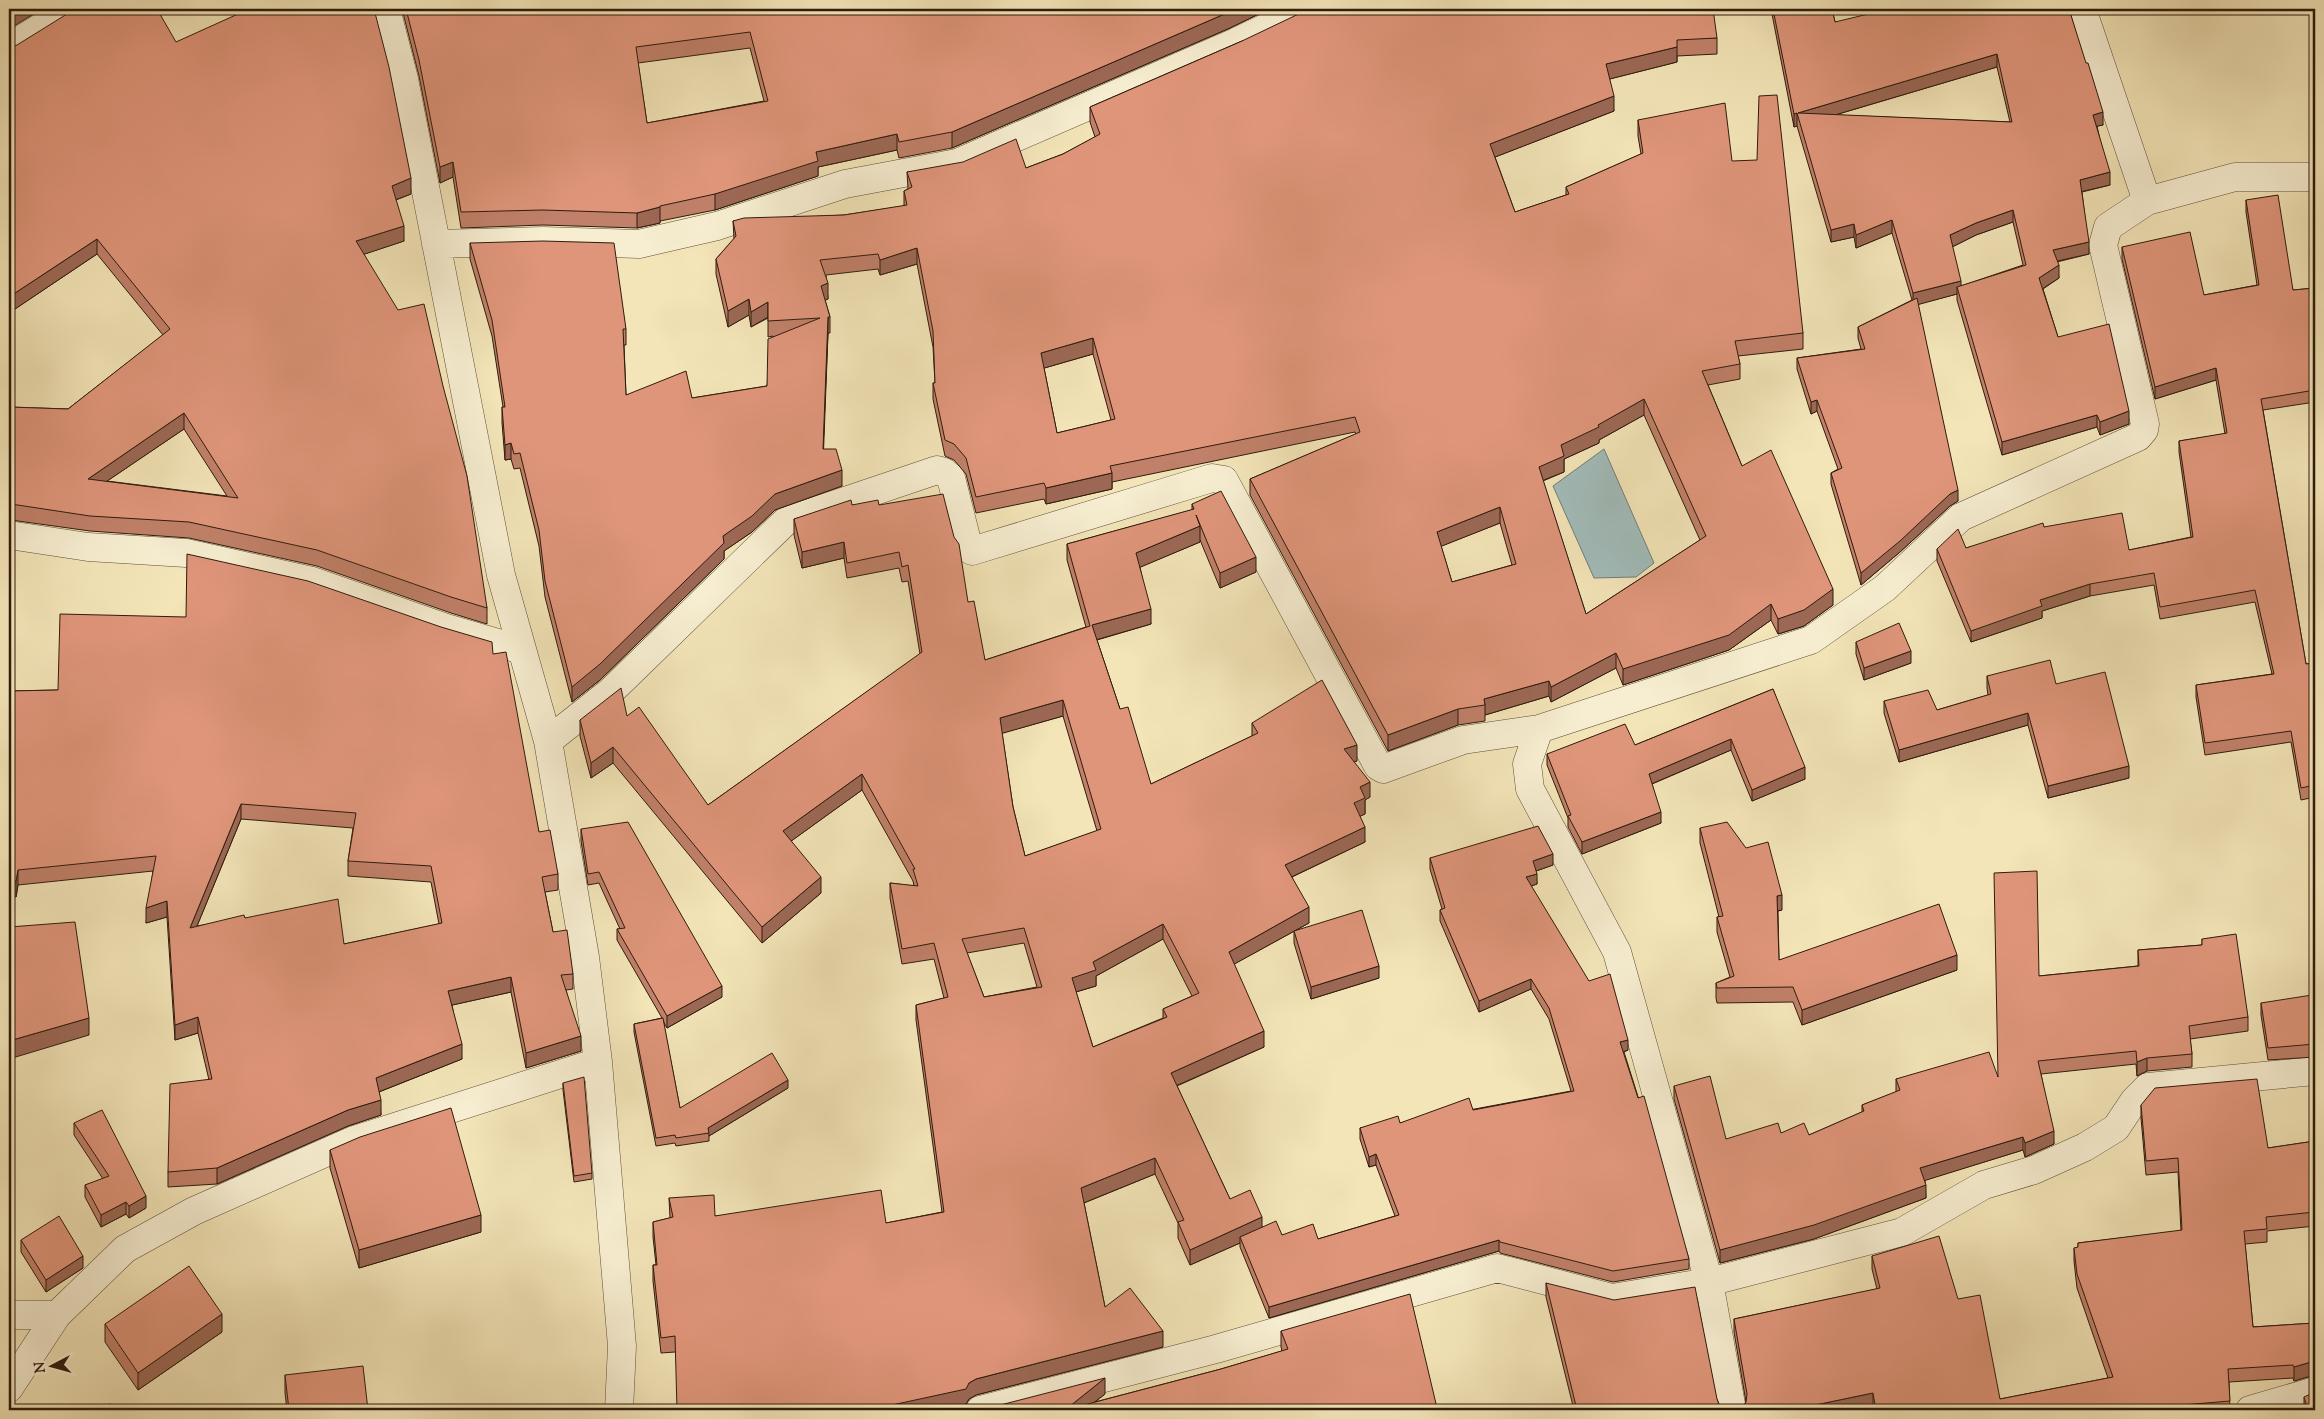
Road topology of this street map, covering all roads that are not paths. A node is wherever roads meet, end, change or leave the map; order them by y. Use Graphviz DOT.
graph roads {
  1 [pos="71,9"];
  2 [pos="386,9"];
  3 [pos="1305,9"];
  4 [pos="2082,9"];
  5 [pos="9,47"];
  6 [pos="2315,177"];
  7 [pos="2147,201"];
  8 [pos="436,244"];
  9 [pos="9,535"];
  10 [pos="522,650"];
  11 [pos="1538,729"];
  12 [pos="548,741"];
  13 [pos="598,1062"];
  14 [pos="2315,1071"];
  15 [pos="1709,1282"];
  16 [pos="9,1315"];
  17 [pos="57,1315"];
  18 [pos="9,1388"];
  19 [pos="2315,1391"];
  20 [pos="619,1410"];
  21 [pos="980,1410"];
  22 [pos="1732,1410"];
  23 [pos="2250,1410"];
  1 -- 5 [label="street"];
  2 -- 8 [label="street"];
  3 -- 8 [label="street"];
  4 -- 7 [label="street"];
  6 -- 7 [label="street"];
  7 -- 11 [label="street"];
  8 -- 10 [label="street"];
  9 -- 10 [label="street"];
  10 -- 12 [label="street"];
  11 -- 12 [label="street"];
  11 -- 15 [label="street"];
  12 -- 13 [label="street"];
  13 -- 17 [label="street"];
  13 -- 20 [label="street"];
  14 -- 15 [label="street"];
  15 -- 21 [label="street"];
  15 -- 22 [label="street"];
  16 -- 17 [label="street"];
  17 -- 18 [label="street"];
  19 -- 23 [label="street"];
}
